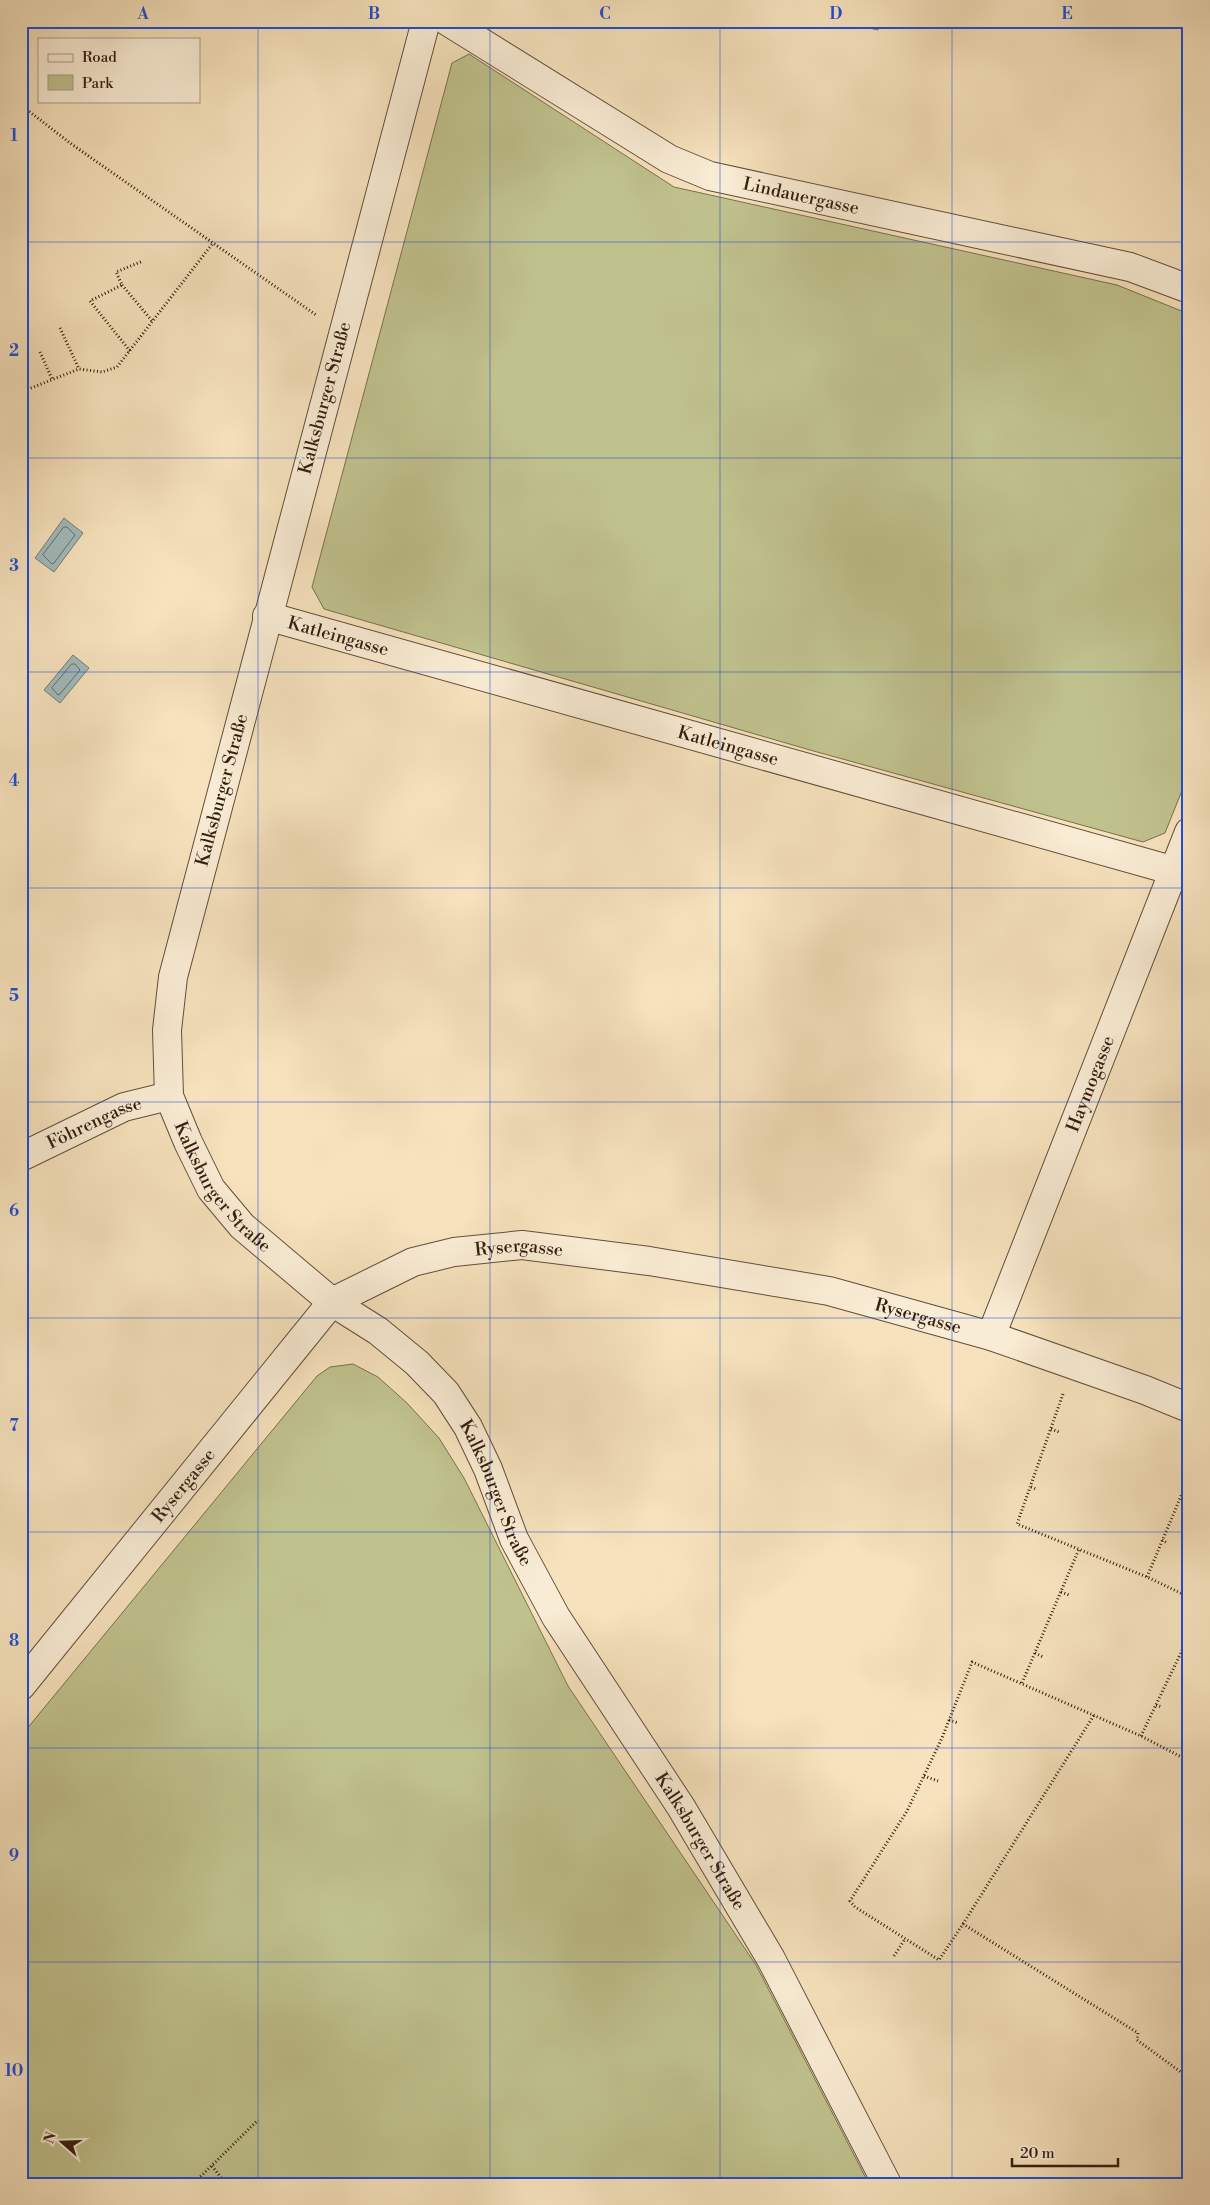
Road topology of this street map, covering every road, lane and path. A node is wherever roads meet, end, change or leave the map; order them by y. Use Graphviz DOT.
graph roads {
  1 [pos="426,21"];
  2 [pos="447,21"];
  3 [pos="21,105"];
  4 [pos="27,109"];
  5 [pos="21,116"];
  6 [pos="213,243"];
  7 [pos="143,261"];
  8 [pos="122,284"];
  9 [pos="1189,289"];
  10 [pos="152,322"];
  11 [pos="344,326"];
  12 [pos="60,328"];
  13 [pos="130,351"];
  14 [pos="40,352"];
  15 [pos="79,369"];
  16 [pos="52,379"];
  17 [pos="21,392"];
  18 [pos="267,616"];
  19 [pos="1189,832"];
  20 [pos="1181,872"];
  21 [pos="169,1096"];
  22 [pos="21,1157"];
  23 [pos="332,1302"];
  24 [pos="991,1336"];
  25 [pos="1064,1391"];
  26 [pos="1189,1408"];
  27 [pos="1051,1429"];
  28 [pos="1059,1432"];
  29 [pos="1189,1477"];
  30 [pos="1187,1484"];
  31 [pos="1031,1486"];
  32 [pos="1036,1488"];
  33 [pos="1162,1540"];
  34 [pos="1167,1543"];
  35 [pos="1079,1550"];
  36 [pos="1147,1576"];
  37 [pos="1061,1592"];
  38 [pos="1069,1595"];
  39 [pos="1189,1597"];
  40 [pos="1189,1636"];
  41 [pos="1183,1649"];
  42 [pos="1189,1652"];
  43 [pos="1035,1653"];
  44 [pos="1043,1657"];
  45 [pos="1022,1684"];
  46 [pos="21,1686"];
  47 [pos="1156,1705"];
  48 [pos="1162,1707"];
  49 [pos="1094,1715"];
  50 [pos="949,1720"];
  51 [pos="958,1723"];
  52 [pos="1141,1736"];
  53 [pos="1189,1761"];
  54 [pos="924,1776"];
  55 [pos="938,1781"];
  56 [pos="963,1924"];
  57 [pos="906,1939"];
  58 [pos="894,1956"];
  59 [pos="1189,2078"];
  60 [pos="258,2120"];
  61 [pos="212,2166"];
  62 [pos="193,2184"];
  63 [pos="226,2184"];
  64 [pos="887,2184"];
  1 -- 11 [label="street, Kalksburger Straße"];
  2 -- 9 [label="street, Lindauergasse"];
  3 -- 4 [label="path"];
  4 -- 5 [label="path"];
  4 -- 6 [label="path"];
  6 -- 10 [label="path"];
  6 -- 11 [label="path"];
  7 -- 8 [label="path"];
  8 -- 10 [label="path"];
  8 -- 13 [label="path"];
  10 -- 13 [label="path"];
  11 -- 18 [label="street, Kalksburger Straße"];
  12 -- 15 [label="path"];
  13 -- 15 [label="path"];
  14 -- 16 [label="path"];
  15 -- 16 [label="path"];
  16 -- 17 [label="path"];
  18 -- 20 [label="street, Katleingasse"];
  18 -- 21 [label="street, Kalksburger Straße"];
  19 -- 20 [label="street, Haymogasse"];
  20 -- 24 [label="street, Haymogasse"];
  21 -- 22 [label="street, Föhrengasse"];
  21 -- 23 [label="street, Kalksburger Straße"];
  23 -- 24 [label="street, Rysergasse"];
  23 -- 46 [label="street, Rysergasse"];
  23 -- 64 [label="street, Kalksburger Straße"];
  24 -- 26 [label="street, Rysergasse"];
  25 -- 27 [label="path"];
  27 -- 28 [label="path"];
  27 -- 31 [label="path"];
  29 -- 30 [label="path"];
  30 -- 33 [label="path"];
  31 -- 32 [label="path"];
  31 -- 35 [label="path"];
  33 -- 34 [label="path"];
  33 -- 36 [label="path"];
  35 -- 36 [label="path"];
  35 -- 37 [label="path"];
  36 -- 39 [label="path"];
  37 -- 38 [label="path"];
  37 -- 43 [label="path"];
  40 -- 41 [label="path"];
  41 -- 42 [label="path"];
  41 -- 47 [label="path"];
  43 -- 44 [label="path"];
  43 -- 45 [label="path"];
  45 -- 49 [label="path"];
  45 -- 50 [label="path"];
  47 -- 48 [label="path"];
  47 -- 52 [label="path"];
  49 -- 52 [label="path"];
  49 -- 56 [label="path"];
  50 -- 51 [label="path"];
  50 -- 54 [label="path"];
  52 -- 53 [label="path"];
  54 -- 55 [label="path"];
  54 -- 57 [label="path"];
  56 -- 57 [label="path"];
  56 -- 59 [label="path"];
  57 -- 58 [label="path"];
  60 -- 61 [label="path"];
  61 -- 62 [label="path"];
  61 -- 63 [label="path"];
}
